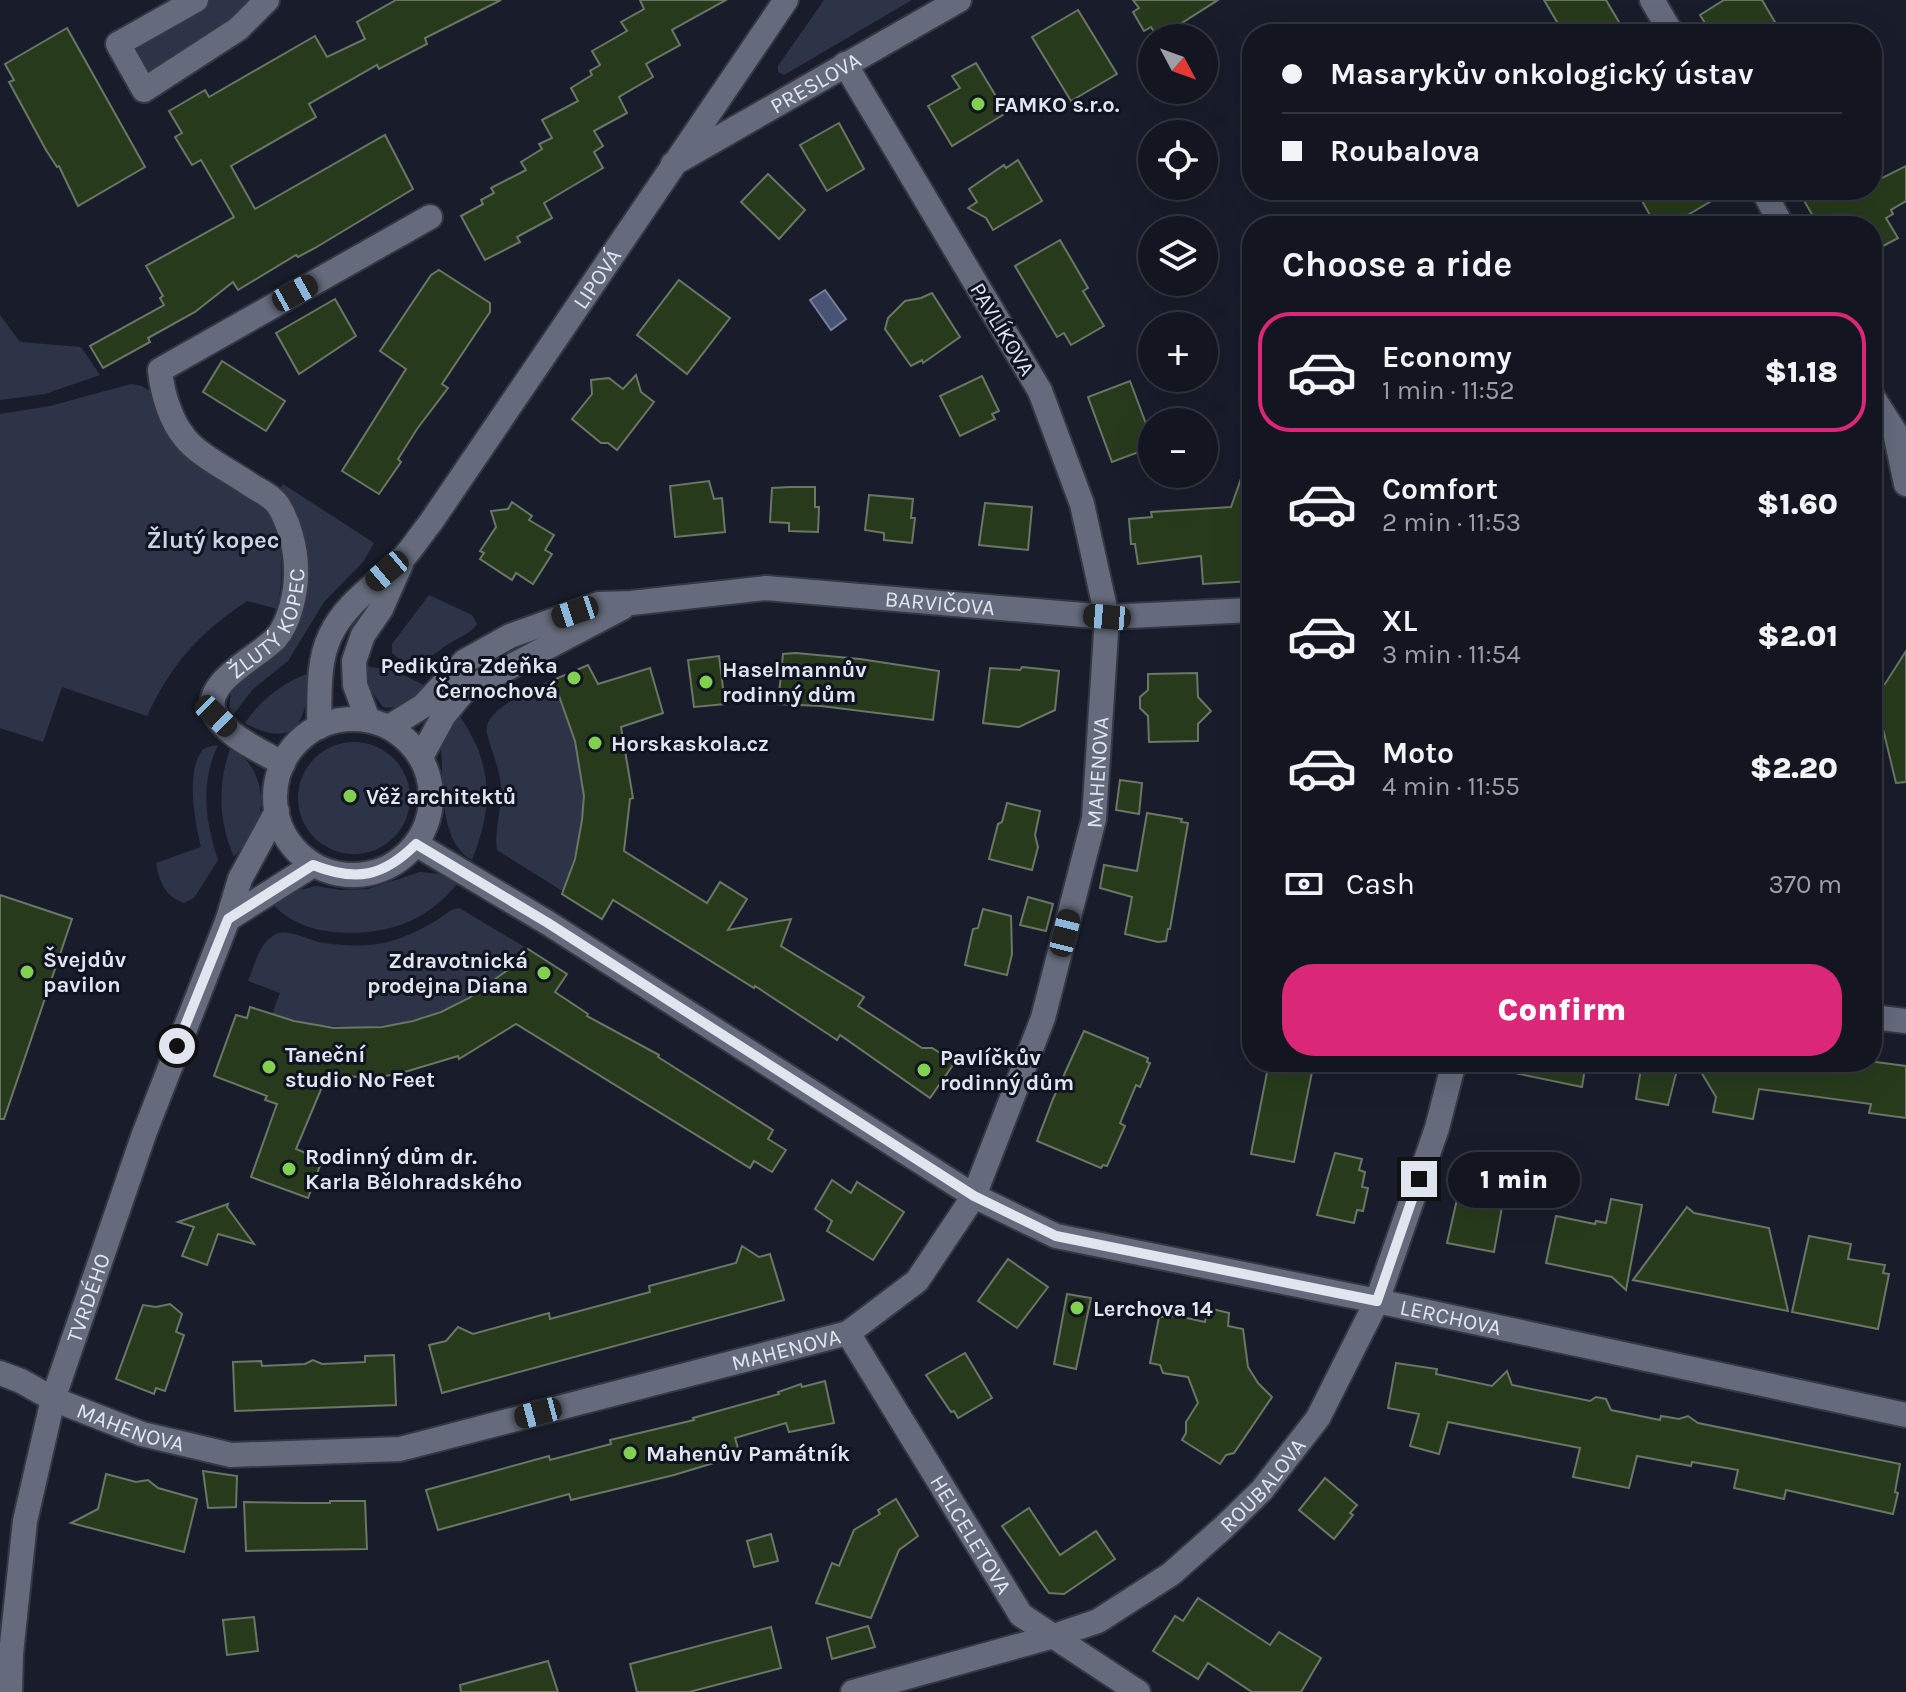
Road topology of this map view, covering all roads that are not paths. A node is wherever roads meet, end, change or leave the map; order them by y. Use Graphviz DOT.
graph roads {
  1 [pos="196,0"];
  2 [pos="267,0"];
  3 [pos="959,0"];
  4 [pos="1652,0"];
  5 [pos="781,2"];
  6 [pos="1666,24"];
  7 [pos="845,64"];
  8 [pos="673,164"];
  9 [pos="430,217"];
  10 [pos="1882,416"];
  11 [pos="1891,434"];
  12 [pos="1906,484"];
  13 [pos="404,557"];
  14 [pos="631,603"];
  15 [pos="1242,610"];
  16 [pos="1107,617"];
  17 [pos="378,724"];
  18 [pos="319,727"];
  19 [pos="421,757"];
  20 [pos="283,764"];
  21 [pos="277,811"];
  22 [pos="416,844"];
  23 [pos="313,865"];
  24 [pos="228,919"];
  25 [pos="1882,1018"];
  26 [pos="1906,1021"];
  27 [pos="1451,1072"];
  28 [pos="974,1196"];
  29 [pos="1377,1301"];
  30 [pos="848,1333"];
  31 [pos="0,1373"];
  32 [pos="53,1399"];
  33 [pos="1906,1415"];
  34 [pos="1054,1636"];
  35 [pos="10,1692"];
  36 [pos="853,1692"];
  37 [pos="1138,1692"];
  1 -- 2 [label="street"];
  3 -- 7 [label="street, PRESLOVA"];
  4 -- 6 [label="street"];
  5 -- 8 [label="street, LIPOVÁ"];
  7 -- 8 [label="street, PRESLOVA"];
  7 -- 16 [label="street, PAVLÍKOVA"];
  8 -- 13 [label="street, LIPOVÁ"];
  9 -- 20 [label="street, ŽLUTÝ KOPEC"];
  10 -- 11 [label="street"];
  11 -- 12 [label="street"];
  13 -- 17 [label="street, LIPOVÁ"];
  13 -- 18 [label="street, LIPOVÁ"];
  14 -- 16 [label="street, BARVIČOVA"];
  14 -- 17 [label="street, BARVIČOVA"];
  14 -- 19 [label="street, BARVIČOVA"];
  15 -- 16 [label="street, BARVIČOVA"];
  16 -- 28 [label="street, MAHENOVA"];
  17 -- 18 [label="street"];
  17 -- 19 [label="street"];
  18 -- 20 [label="street"];
  19 -- 22 [label="street"];
  20 -- 21 [label="street"];
  21 -- 23 [label="street"];
  21 -- 24 [label="street, TVRDÉHO"];
  22 -- 23 [label="street"];
  22 -- 28 [label="street, LERCHOVA"];
  23 -- 24 [label="street"];
  24 -- 32 [label="street, TVRDÉHO"];
  25 -- 26 [label="street"];
  27 -- 29 [label="street, ROUBALOVA"];
  28 -- 29 [label="street, LERCHOVA"];
  28 -- 30 [label="street, MAHENOVA"];
  29 -- 33 [label="street, LERCHOVA"];
  29 -- 34 [label="street, ROUBALOVA"];
  30 -- 32 [label="street, MAHENOVA"];
  30 -- 34 [label="street, HELCELETOVA"];
  31 -- 32 [label="street"];
  32 -- 35 [label="street, TVRDÉHO"];
  34 -- 36 [label="street, ROUBALOVA"];
  34 -- 37 [label="street, HELCELETOVA"];
}
